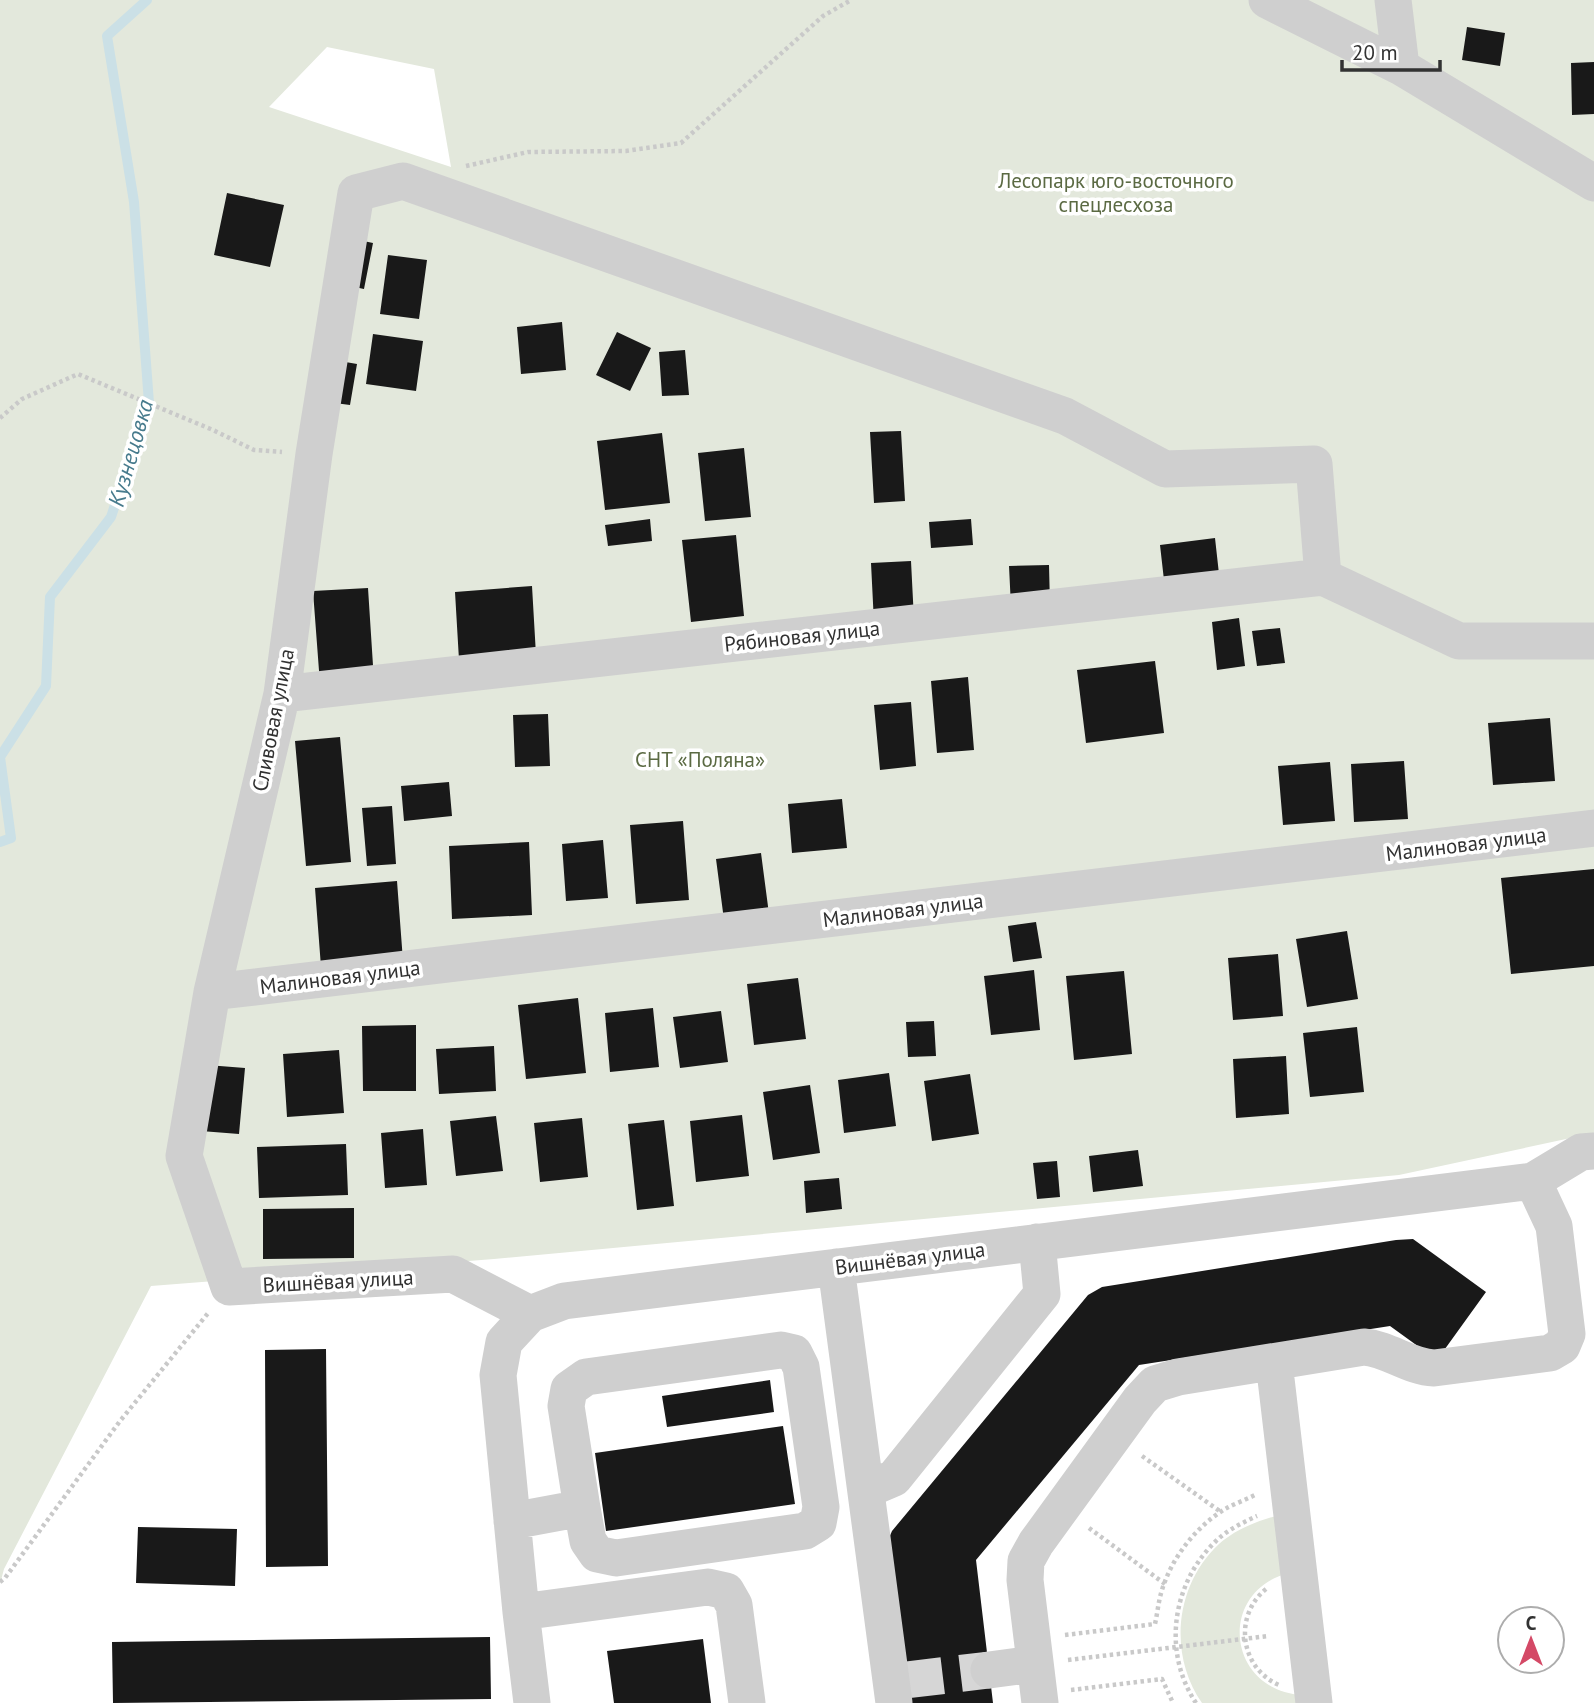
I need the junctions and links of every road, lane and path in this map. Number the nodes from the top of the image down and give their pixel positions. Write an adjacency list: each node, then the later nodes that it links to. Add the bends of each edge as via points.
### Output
1 (851, 0): 5 (path, via 823,16 681,144 626,151 528,152)
2 (1267, 0): 4 (lane)
3 (1393, 0): 4 (lane)
4 (1401, 67): 6 (lane)
5 (466, 166)
6 (1594, 183)
7 (0, 418): 8 (path, via 22,399 78,374 254,450)
8 (314, 454): 9 (lane, Сливовая улица, via 356,193 403,181 1065,416 1165,469 1314,464); 11 (lane, Сливовая улица)
9 (1323, 577): 10 (lane, via 1459,641); 11 (lane, Рябиновая улица)
10 (1594, 641)
11 (282, 694): 13 (lane, Сливовая улица)
12 (1594, 828): 13 (lane, Малиновая улица)
13 (212, 992): 18 (lane, Сливовая улица, via 184,1156)
14 (1594, 1151): 15 (lane, Вишнёвая улица, via 1581,1152)
15 (1533, 1181): 16 (lane, Вишнёвая улица); 20 (lane, via 1554,1226 1567,1334 1562,1346 1550,1353 1434,1368 1364,1348)
16 (1037, 1242): 17 (lane, Вишнёвая улица); 22 (lane, via 1042,1294 894,1478)
17 (836, 1267): 19 (lane, Вишнёвая улица, via 564,1301); 22 (lane)
18 (229, 1287): 19 (lane, Вишнёвая улица, via 453,1274); 30 (path, via 120,1421)
19 (530, 1314): 28 (lane, via 504,1342 498,1375)
20 (1274, 1362): 21 (lane, via 1155,1384); 24 (lane)
21 (1114, 1436): 26 (lane); 27 (path)
22 (866, 1490): 38 (lane)
23 (1257, 1494): 27 (path)
24 (1291, 1507): 29 (lane); 35 (path, via 1236,1526 1200,1558 1179,1602)
25 (582, 1508): 25 (lane, via 588,1541 597,1554 616,1558 805,1531 818,1524 821,1507 801,1367 794,1353 781,1350 586,1377 569,1389 566,1406); 28 (lane)
26 (1062, 1508): 31 (path); 37 (lane, via 1026,1561)
27 (1221, 1512): 31 (path, via 1184,1546)
28 (512, 1521): 32 (lane)
29 (1299, 1576): 34 (path, via 1263,1591 1246,1619); 39 (lane)
30 (0, 1582)
31 (1165, 1584): 37 (path, via 1155,1624)
32 (521, 1612): 40 (lane); 41 (lane, via 708,1587 726,1591 734,1605)
33 (1268, 1636): 34 (path)
34 (1245, 1639): 35 (path); 39 (path, via 1251,1661 1265,1678)
35 (1176, 1647): 37 (path); 43 (path, via 1181,1673)
36 (989, 1670): 37 (lane)
37 (1037, 1675): 42 (path, via 1162,1679)
38 (897, 1688)
39 (1314, 1697)
40 (532, 1703)
41 (747, 1703)
42 (1173, 1703)
43 (1196, 1703)

